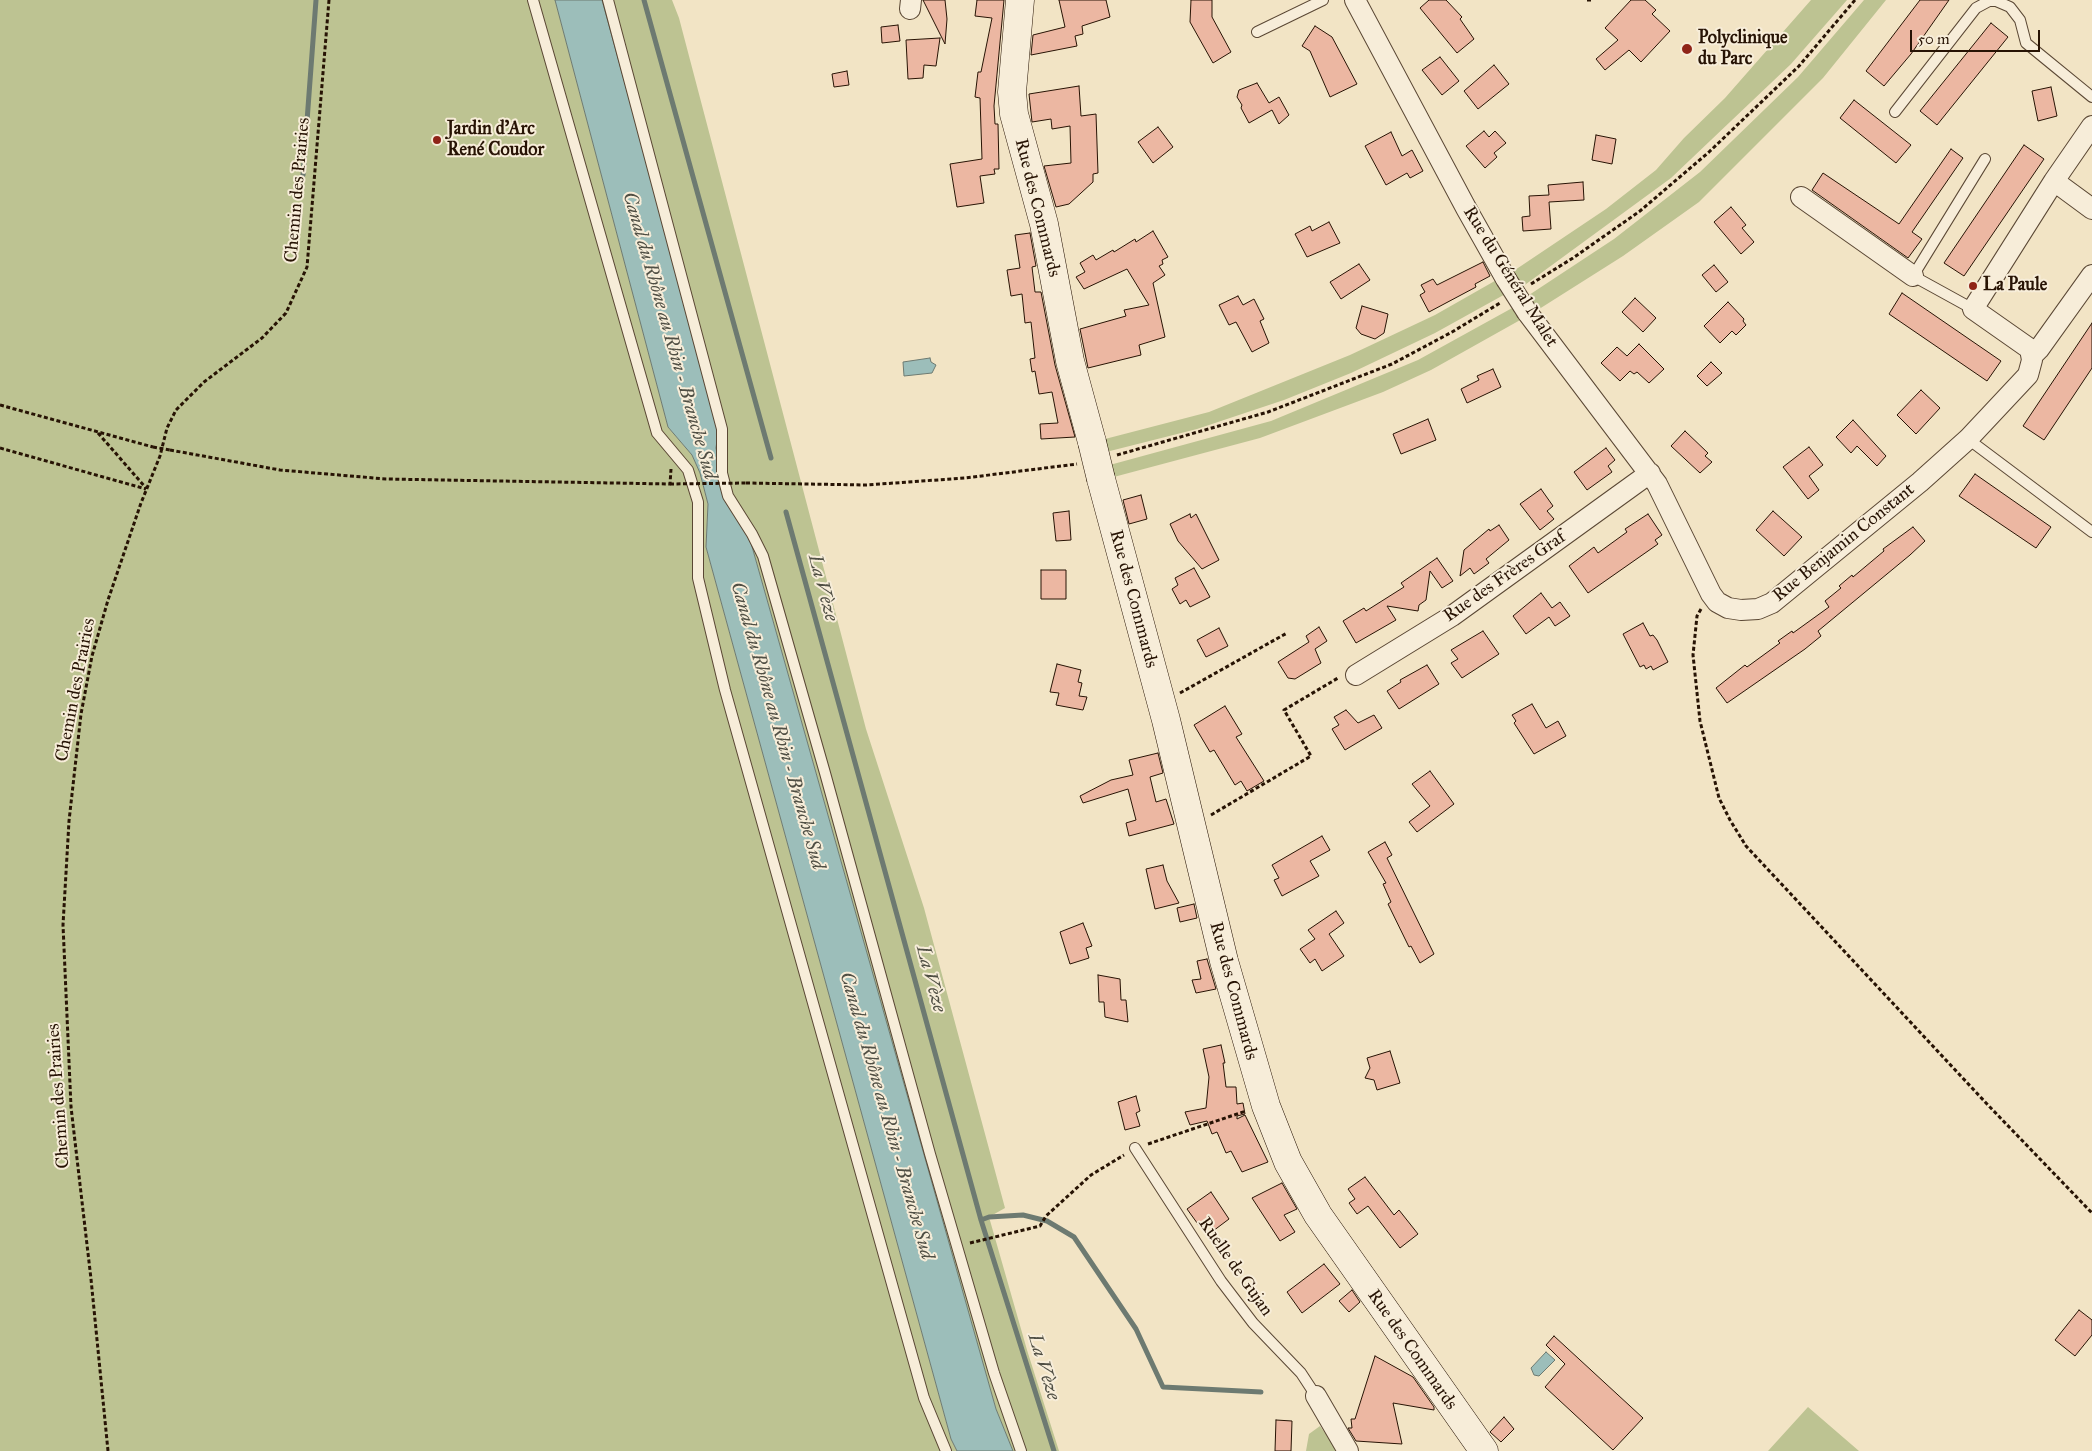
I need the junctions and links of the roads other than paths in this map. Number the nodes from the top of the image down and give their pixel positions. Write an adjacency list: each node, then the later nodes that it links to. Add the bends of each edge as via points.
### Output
1 (534, 0): 25 (lane, via 657,433 688,470 698,502 698,578 725,690 924,1398)
2 (608, 0): 26 (lane, via 722,429 722,473 728,496 762,556 834,802 930,1154 994,1373)
3 (1020, 0): 28 (street, Rue des Commards, via 1012,92 1014,114 1044,224 1070,361 1095,460 1162,703 1224,961 1265,1103 1288,1162 1318,1215)
4 (1322, 0): 6 (lane)
5 (1355, 0): 19 (street, Rue du Général Malet, bridge, via 1508,288)
6 (1257, 32)
7 (2092, 96): 8 (lane, via 2026,43 2020,20 2010,7 1989,1 1976,8)
8 (1894, 112)
9 (2092, 126): 11 (street)
10 (1986, 159): 15 (lane)
11 (2054, 181): 13 (street); 16 (street)
12 (1801, 197): 15 (street)
13 (2092, 209)
14 (2092, 275): 17 (street, Rue Benjamin Constant)
15 (1913, 276): 16 (lane)
16 (1973, 309): 17 (street, via 2026,344)
17 (2032, 356): 18 (street, Rue Benjamin Constant, via 2028,374)
18 (1968, 439): 20 (lane); 21 (street, Rue Benjamin Constant, via 1772,603 1758,609 1741,610 1728,608)
19 (1650, 473): 21 (street, Rue du Général Malet); 22 (street, Rue des Frères Graf, via 1452,616)
20 (2092, 532)
21 (1711, 594)
22 (1356, 675)
23 (1136, 1148): 24 (lane, Ruelle de Gujan, via 1221,1281 1253,1323 1301,1373)
24 (1316, 1396): 27 (street)
25 (946, 1451)
26 (1021, 1451)
27 (1348, 1451)
28 (1484, 1451)

